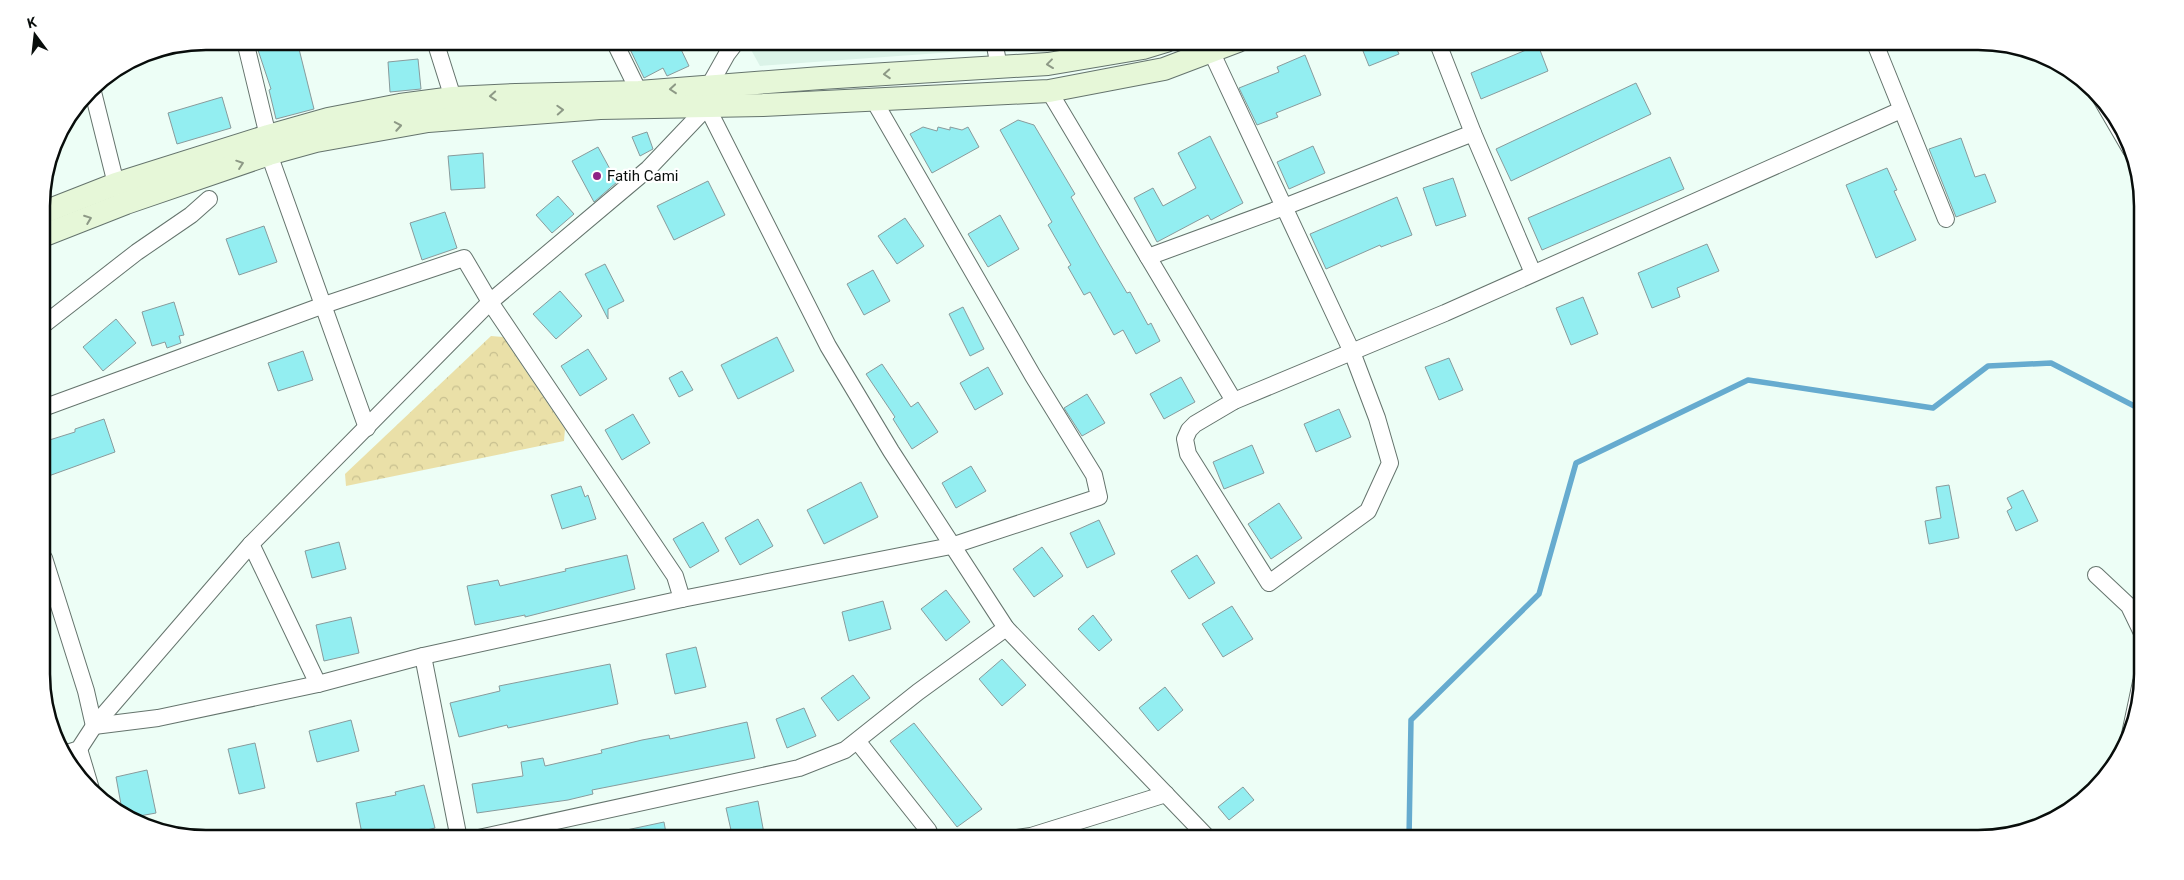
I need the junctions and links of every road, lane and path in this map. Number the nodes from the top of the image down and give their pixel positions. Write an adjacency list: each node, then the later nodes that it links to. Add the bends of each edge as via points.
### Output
1 (246, 50): 19 (street)
2 (438, 50): 15 (street)
3 (618, 50): 12 (street)
4 (730, 50): 14 (street)
5 (996, 50): 10 (street)
6 (1131, 50): 10 (main road, one-way to 10, via 1048,64)
7 (1441, 50): 18 (street)
8 (1878, 50): 17 (street)
9 (1211, 51): 11 (main road, via 1164,69); 22 (street)
10 (999, 67): 14 (main road, one-way to 14)
11 (1048, 91): 16 (main road); 26 (street)
12 (639, 92): 14 (main road, one-way to 12); 15 (main road, one-way to 15)
13 (95, 97): 20 (street)
14 (708, 97): 16 (main road); 19 (main road, one-way to 14, via 428,121); 28 (street, via 648,169); 36 (street, via 828,346)
15 (453, 98): 19 (main road, via 328,119)
16 (873, 99): 36 (street, via 1094,475 1099,497)
17 (1901, 110): 24 (street); 27 (street)
18 (1473, 133): 22 (street); 27 (street)
19 (269, 145): 20 (main road); 29 (street)
20 (121, 194): 23 (main road); 25 (main road, one-way to 20)
21 (209, 199): 30 (street)
22 (1284, 207): 26 (street); 31 (street)
23 (50, 211)
24 (1946, 219)
25 (50, 232)
26 (1148, 256): 32 (street)
27 (1532, 273): 31 (street)
28 (490, 302): 29 (street, via 464,258); 34 (street); 39 (street, via 675,576)
29 (324, 305): 33 (street); 34 (street)
30 (50, 320)
31 (1352, 352): 32 (street); 32 (street, via 1390,463 1368,511 1268,583 1188,454 1185,439 1195,424)
32 (1234, 401)
33 (50, 405)
34 (366, 428): 35 (street)
35 (251, 544): 43 (street); 44 (street)
36 (951, 546): 39 (street); 41 (street)
37 (2096, 575): 40 (street, via 2129,606)
38 (50, 587): 44 (street, via 86,691)
39 (682, 598): 42 (street)
40 (2134, 616)
41 (1006, 628): 45 (street, via 918,692); 48 (street)
42 (423, 656): 43 (street); 49 (street)
43 (318, 684): 44 (street, via 158,718)
44 (94, 726): 46 (street)
45 (858, 742): 50 (street, via 799,768); 51 (street)
46 (73, 751): 47 (street)
47 (80, 766)
48 (1166, 794): 52 (street); 53 (street)
49 (457, 830)
50 (515, 830)
51 (928, 830)
52 (1054, 830)
53 (1201, 830)

